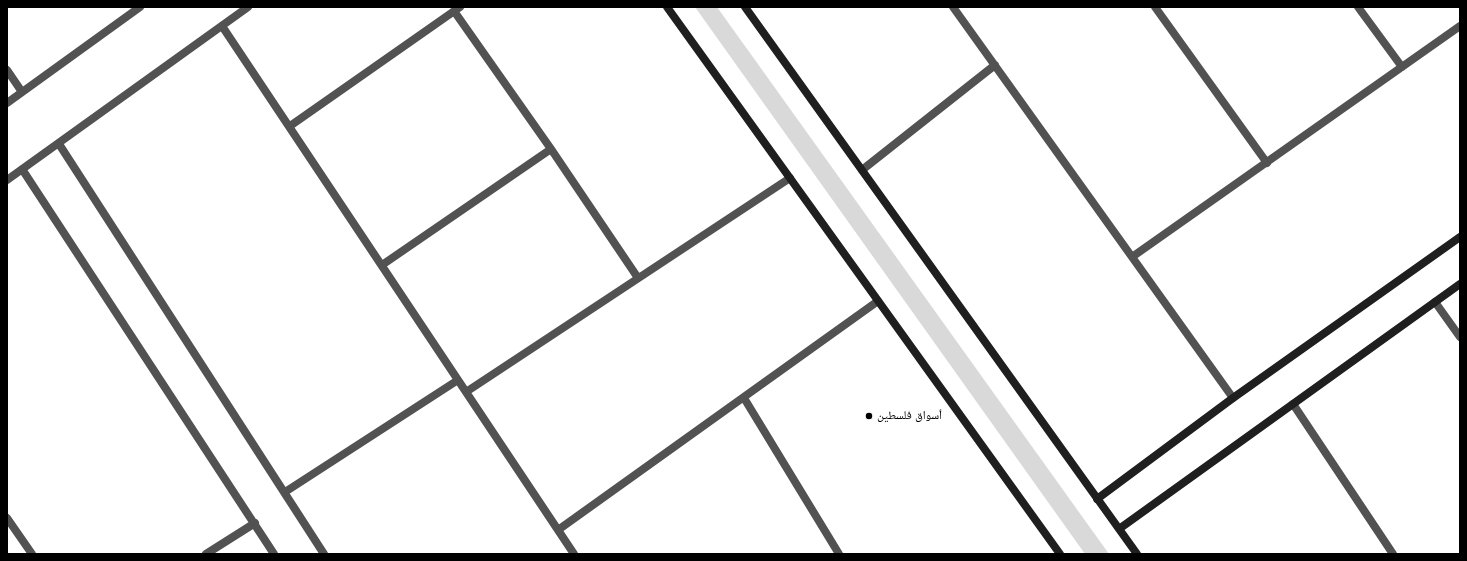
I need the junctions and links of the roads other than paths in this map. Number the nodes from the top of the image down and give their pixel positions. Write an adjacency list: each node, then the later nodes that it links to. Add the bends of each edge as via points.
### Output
1 (140, 7): 14 (street)
2 (248, 7): 9 (street)
3 (667, 7): 22 (main road)
4 (745, 7): 21 (main road)
5 (954, 7): 11 (street)
6 (1155, 7): 19 (street)
7 (1358, 7): 12 (street)
8 (457, 9): 16 (street); 18 (street)
9 (222, 26): 16 (street); 17 (street)
10 (1460, 26): 12 (street)
11 (995, 65): 21 (street); 25 (street)
12 (1402, 67): 19 (street)
13 (7, 70): 14 (street)
14 (22, 92): 15 (street)
15 (7, 103)
16 (290, 126): 26 (street)
17 (59, 144): 20 (street); 37 (street)
18 (551, 149): 26 (street); 27 (street)
19 (1267, 163): 25 (street)
20 (22, 169): 23 (street); 40 (street)
21 (862, 170): 38 (main road)
22 (790, 178): 27 (street); 29 (main road)
23 (7, 180)
24 (1460, 237): 35 (main road)
25 (1132, 257): 35 (street)
26 (382, 265): 32 (street)
27 (638, 278): 33 (street)
28 (1460, 284): 30 (main road)
29 (878, 301): 34 (street); 49 (main road)
30 (1435, 302): 31 (street); 36 (main road)
31 (1460, 337)
32 (458, 380): 33 (street); 37 (street)
33 (466, 392): 42 (street)
34 (744, 398): 42 (street); 48 (street)
35 (1233, 398): 38 (main road)
36 (1293, 404): 41 (main road); 51 (street)
37 (285, 492): 46 (street)
38 (1098, 499): 41 (main road)
39 (7, 518): 43 (street)
40 (255, 523): 44 (street); 45 (street)
41 (1119, 529): 50 (main road)
42 (558, 530): 47 (street)
43 (32, 554)
44 (206, 554)
45 (274, 554)
46 (324, 554)
47 (574, 554)
48 (838, 554)
49 (1060, 554)
50 (1137, 554)
51 (1393, 554)

